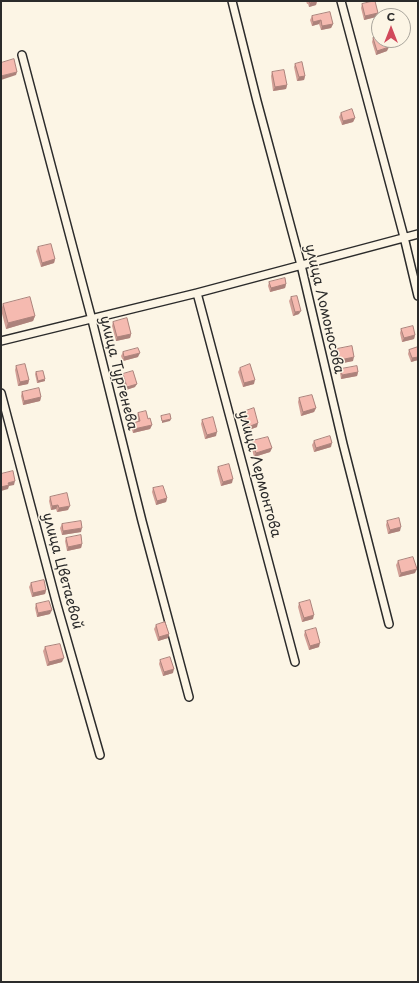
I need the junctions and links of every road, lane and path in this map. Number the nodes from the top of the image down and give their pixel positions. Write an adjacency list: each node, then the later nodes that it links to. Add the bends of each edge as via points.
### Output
1 (232, 1): 6 (street, улица Ломоносова, via 256,101)
2 (341, 1): 5 (street)
3 (22, 55): 9 (street, улица Тургенева)
4 (418, 234): 5 (street)
5 (404, 237): 6 (street); 8 (street)
6 (301, 265): 7 (street); 12 (street, улица Ломоносова)
7 (197, 293): 9 (street); 13 (street, улица Лермонтова)
8 (418, 296)
9 (92, 320): 10 (street); 14 (street, улица Тургенева)
10 (1, 342)
11 (1, 393): 15 (street, улица Цветаевой)
12 (389, 624)
13 (295, 662)
14 (189, 697)
15 (100, 755)

